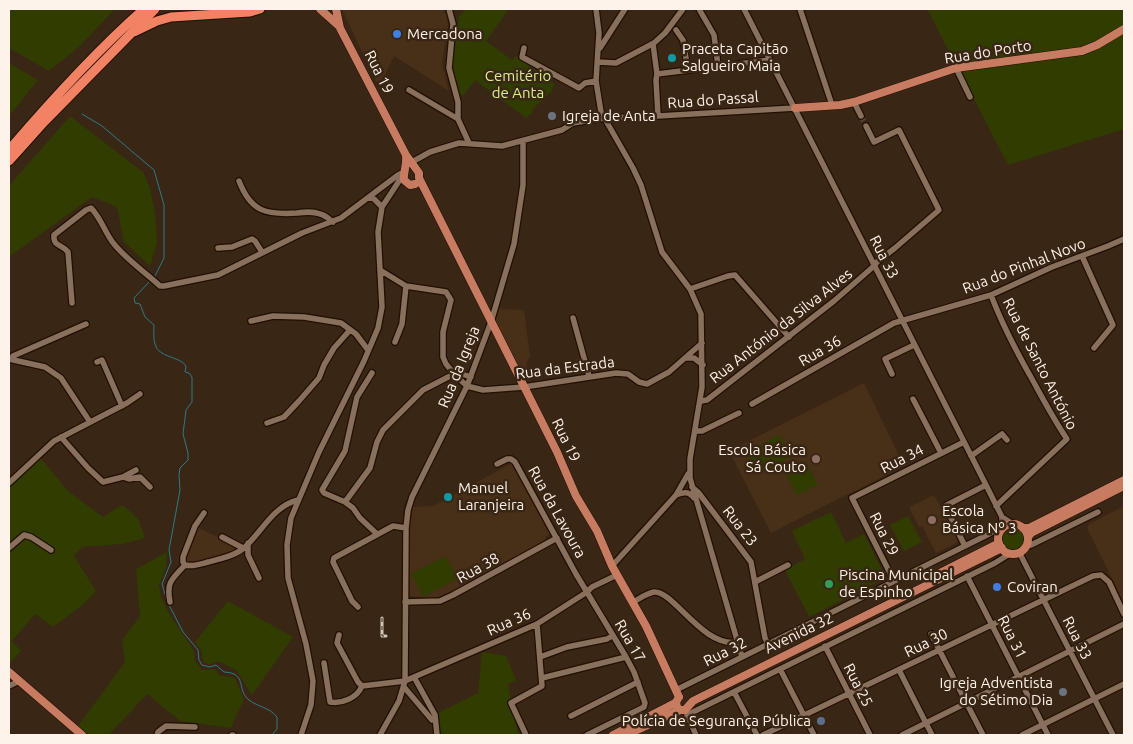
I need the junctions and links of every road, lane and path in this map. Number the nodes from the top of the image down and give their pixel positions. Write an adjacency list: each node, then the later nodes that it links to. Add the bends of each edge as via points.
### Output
1 (155, 9): 19 (highway)
2 (260, 9): 19 (highway, via 171,17)
3 (320, 9): 14 (main road, Rua 19)
4 (336, 9): 14 (main road, Rua 19)
5 (449, 9): 39 (street, via 453,24 448,68 458,102)
6 (596, 9): 13 (street)
7 (625, 9): 15 (street)
8 (684, 9): 21 (street)
9 (699, 9): 26 (street, via 714,35)
10 (744, 9): 24 (street, Rua 33)
11 (800, 9): 34 (street)
12 (141, 11): 43 (highway, via 54,98)
13 (598, 24): 15 (street); 18 (street)
14 (340, 28): 44 (main road, Rua 19)
15 (610, 29): 20 (street)
16 (1124, 29): 27 (main road, Rua do Porto, via 1082,51)
17 (676, 30): 28 (street, via 683,40)
18 (599, 33): 20 (street); 23 (street)
19 (130, 35): 45 (highway)
20 (607, 35): 23 (street)
21 (653, 44): 25 (street, via 616,63); 29 (street)
22 (524, 48): 30 (street, via 522,56 579,88)
23 (598, 49): 25 (street)
24 (770, 60): 26 (street); 35 (street, Rua 33)
25 (598, 62): 30 (street)
26 (718, 66): 28 (street)
27 (956, 68): 32 (street); 33 (main road, Rua do Porto)
28 (688, 70): 29 (street)
29 (657, 74): 36 (street)
30 (596, 81): 38 (street)
31 (410, 90): 39 (street)
32 (970, 97)
33 (854, 102): 34 (main road, Rua do Porto); 37 (street)
34 (832, 105): 35 (main road, Rua do Porto)
35 (795, 108): 36 (street, Rua do Passal); 58 (street, Rua 33)
36 (658, 116): 38 (street, Rua do Passal)
37 (861, 116)
38 (604, 118): 41 (street, via 573,122 562,130); 61 (street, via 633,168 662,252)
39 (458, 119): 42 (street)
40 (866, 126): 58 (street, Rua António da Silva Alves, via 874,142 899,130 939,210)
41 (523, 141): 42 (street, via 502,146); 67 (street, Rua da Igreja, via 523,185 514,244)
42 (469, 143): 46 (street, via 440,149)
43 (9, 150)
44 (406, 155): 46 (main road, Rua 19); 47 (main road, Rua 19)
45 (9, 161)
46 (414, 166): 47 (main road); 49 (main road, Rua 19, via 419,173)
47 (404, 173): 49 (main road, via 404,180); 50 (street); 51 (street)
48 (240, 181): 53 (street, via 244,192 261,211 320,213)
49 (414, 182): 50 (street); 67 (main road, Rua 19, via 427,194)
50 (396, 186): 52 (street)
51 (369, 197): 52 (street); 53 (street)
52 (382, 207): 59 (street, via 378,232)
53 (334, 222): 56 (street, via 302,232)
54 (1124, 238): 57 (street, Rua do Pinhal Novo)
55 (218, 248): 56 (street, via 232,247 252,239)
56 (262, 252): 63 (street, via 218,275 160,286 115,245 91,208 54,235 56,244 68,252)
57 (1082, 256): 62 (street, Rua do Pinhal Novo); 74 (street, via 1113,325)
58 (874, 266): 65 (street, Rua 33); 70 (street, Rua António da Silva Alves)
59 (380, 270): 60 (street); 75 (street, via 382,307 378,328)
60 (406, 286): 71 (street, via 402,324); 83 (street, via 448,295 450,305 442,352)
61 (690, 288): 70 (street, via 736,275); 72 (street, via 700,314)
62 (991, 295): 65 (street, Rua do Pinhal Novo); 118 (street, Rua de Santo António, via 1019,357 1067,439)
63 (72, 302)
64 (573, 318): 85 (street)
65 (902, 320): 73 (street, Rua 33); 92 (street, Rua 36)
66 (251, 321): 69 (street, via 273,316 304,317 341,323)
67 (491, 322): 86 (street, Rua da Igreja); 88 (main road, Rua 19)
68 (86, 324): 79 (street)
69 (350, 330): 75 (street); 96 (street, via 334,348 319,378 299,401 284,417)
70 (789, 336): 91 (street, Rua António da Silva Alves, via 707,400)
71 (395, 342)
72 (702, 343): 76 (street); 77 (street, Rua da Estrada)
73 (914, 345): 84 (street, via 885,359); 100 (street, Rua 33)
74 (1094, 348)
75 (368, 350): 115 (street)
76 (702, 355): 78 (street); 81 (street)
77 (685, 358): 78 (street); 85 (street, Rua da Estrada, via 669,372 647,384 622,373)
78 (694, 358): 81 (street)
79 (10, 359): 95 (street, via 45,368 61,378)
80 (96, 362): 93 (street, via 102,360)
81 (703, 365): 91 (street)
82 (372, 373): 116 (street, via 356,397 345,450 322,487 324,493)
83 (454, 374): 86 (street); 87 (street); 116 (street, via 423,390 383,430 370,468)
84 (892, 374)
85 (589, 376): 88 (street, Rua da Estrada)
86 (471, 377): 87 (street, Rua da Igreja)
87 (467, 386): 88 (street, Rua da Estrada, via 482,390); 123 (street, Rua da Igreja, via 417,485 408,510)
88 (524, 387): 140 (main road, Rua 19)
89 (140, 394): 93 (street)
90 (913, 399): 101 (street)
91 (701, 401): 97 (street)
92 (752, 404)
93 (122, 406): 95 (street)
94 (739, 413): 97 (street, via 702,431)
95 (90, 422): 98 (street)
96 (267, 423)
97 (695, 431): 105 (street)
98 (60, 437): 106 (street, via 103,482); 108 (street)
99 (1007, 440): 102 (street, via 1002,434)
100 (964, 442): 101 (street, Rua 34); 102 (street, Rua 33)
101 (941, 453): 114 (street, Rua 34)
102 (971, 456): 109 (street, Rua 33)
103 (497, 464): 128 (street, Rua da Lavoura, via 511,458)
104 (136, 470): 106 (street)
105 (689, 472): 112 (street); 113 (street)
106 (124, 477): 111 (street, via 140,477)
107 (1124, 480): 124 (main road, via 1029,528)
108 (9, 483)
109 (986, 485): 118 (street, Rua 33); 132 (street, via 945,506)
110 (1124, 486): 129 (main road, via 1031,533)
111 (150, 487)
112 (692, 487): 117 (street); 145 (street, Rua 23, via 750,560)
113 (676, 495): 117 (street, via 689,493); 140 (street)
114 (852, 498): 144 (street, Rua 29)
115 (298, 500): 130 (street, via 287,502); 193 (street, via 291,518 287,545 288,578 313,681 311,705)
116 (345, 502): 126 (street)
117 (696, 502): 159 (street)
118 (996, 506): 121 (street, Rua 33)
119 (1098, 512): 129 (street, via 1031,545)
120 (204, 513): 138 (street, via 195,526 184,557)
121 (1002, 517): 122 (street, Rua 33); 125 (street, Rua 33)
122 (1013, 524): 124 (main road); 125 (main road)
123 (406, 528): 126 (street, via 393,526); 149 (street, Rua da Igreja)
124 (1023, 528): 129 (main road)
125 (1001, 530): 131 (main road); 132 (street, Rua 32)
126 (377, 534): 151 (street, via 334,558 352,601)
127 (222, 537): 134 (street)
128 (557, 538): 146 (street, Rua da Lavoura); 149 (street, Rua 38, via 440,601)
129 (1027, 541): 136 (main road)
130 (248, 543): 134 (street); 143 (street, via 248,555)
131 (1001, 545): 137 (main road); 183 (main road, Avenida 32)
132 (965, 546): 144 (street, Rua 32)
133 (9, 548): 135 (street, via 24,535)
134 (243, 548): 138 (street, via 220,559)
135 (51, 550)
136 (1019, 552): 137 (main road); 147 (street, Rua 33)
137 (1011, 553): 142 (street)
138 (185, 565): 148 (street, via 169,581)
139 (788, 565): 145 (street)
140 (612, 566): 141 (main road, Rua 19)
141 (617, 575): 146 (street, Rua 36); 150 (main road, Rua 19)
142 (967, 576): 154 (street, Rua 31); 161 (street)
143 (259, 578)
144 (894, 581): 160 (street, Rua 32)
145 (755, 582): 160 (street, Rua 23, via 764,638)
146 (586, 592): 153 (street, Rua 36); 158 (street, Rua 17)
147 (1044, 600): 152 (street, Rua 30, via 1101,575); 154 (street, Rua 30); 163 (street, Rua 33)
148 (170, 602)
149 (406, 602): 176 (street, Rua da Igreja)
150 (633, 602): 159 (street, via 655,592 719,641); 183 (main road, Rua 19)
151 (358, 607)
152 (1124, 614)
153 (537, 624): 164 (street); 172 (street, Rua 36)
154 (992, 624): 162 (street, Rua 30); 171 (street, Rua 31)
155 (1124, 624): 163 (street)
156 (931, 634): 162 (street)
157 (339, 635): 179 (street, via 337,643)
158 (612, 636): 164 (street); 165 (street, Rua 17)
159 (737, 642): 166 (street)
160 (768, 644): 166 (street, Rua 32)
161 (825, 646): 168 (street); 181 (street, Rua 25)
162 (939, 650): 169 (street, Rua 30); 184 (street)
163 (1070, 651): 171 (street); 182 (street, Rua 33)
164 (540, 656): 173 (street)
165 (626, 656): 173 (street); 175 (street, Rua 17)
166 (742, 657): 183 (street, Rua 32)
167 (324, 662): 179 (street, via 330,702 347,699 359,693)
168 (780, 669): 180 (street); 185 (street)
169 (899, 670): 181 (street, Rua 30); 188 (street)
170 (9, 672): 174 (main road)
171 (1019, 677): 184 (street); 189 (street, Rua 31)
172 (414, 678): 176 (street, Rua 36); 195 (street, via 435,715)
173 (542, 678): 196 (street, via 542,686 510,703)
174 (19, 681): 178 (street); 191 (main road)
175 (638, 682): 186 (street); 197 (street, Rua 17, via 645,705)
176 (404, 684): 179 (street, Rua 36); 187 (street); 194 (street, via 399,701)
177 (1124, 684): 182 (street)
178 (9, 686)
179 (362, 686)
180 (734, 692): 183 (street); 201 (street)
181 (849, 694): 185 (street, Rua 30); 204 (street, Rua 25)
182 (1094, 700): 189 (street); 210 (street, Rua 33)
183 (682, 703): 198 (main road, Avenida 32); 199 (main road, Avenida 32); 200 (street, Rua 19)
184 (966, 703): 188 (street); 207 (street)
185 (803, 715): 202 (street, Rua 30); 203 (street)
186 (571, 716)
187 (432, 720)
188 (926, 723): 205 (street); 206 (street)
189 (1043, 725): 208 (street); 209 (street, Rua 31)
190 (195, 726): 192 (street, via 166,726)
191 (76, 733)
192 (157, 735)
193 (301, 735)
194 (380, 735)
195 (437, 735)
196 (526, 735)
197 (587, 735)
198 (613, 735)
199 (626, 735)
200 (696, 735)
201 (757, 735)
202 (762, 735)
203 (814, 735)
204 (870, 735)
205 (902, 735)
206 (932, 735)
207 (983, 735)
208 (1022, 735)
209 (1048, 735)
210 (1113, 735)

